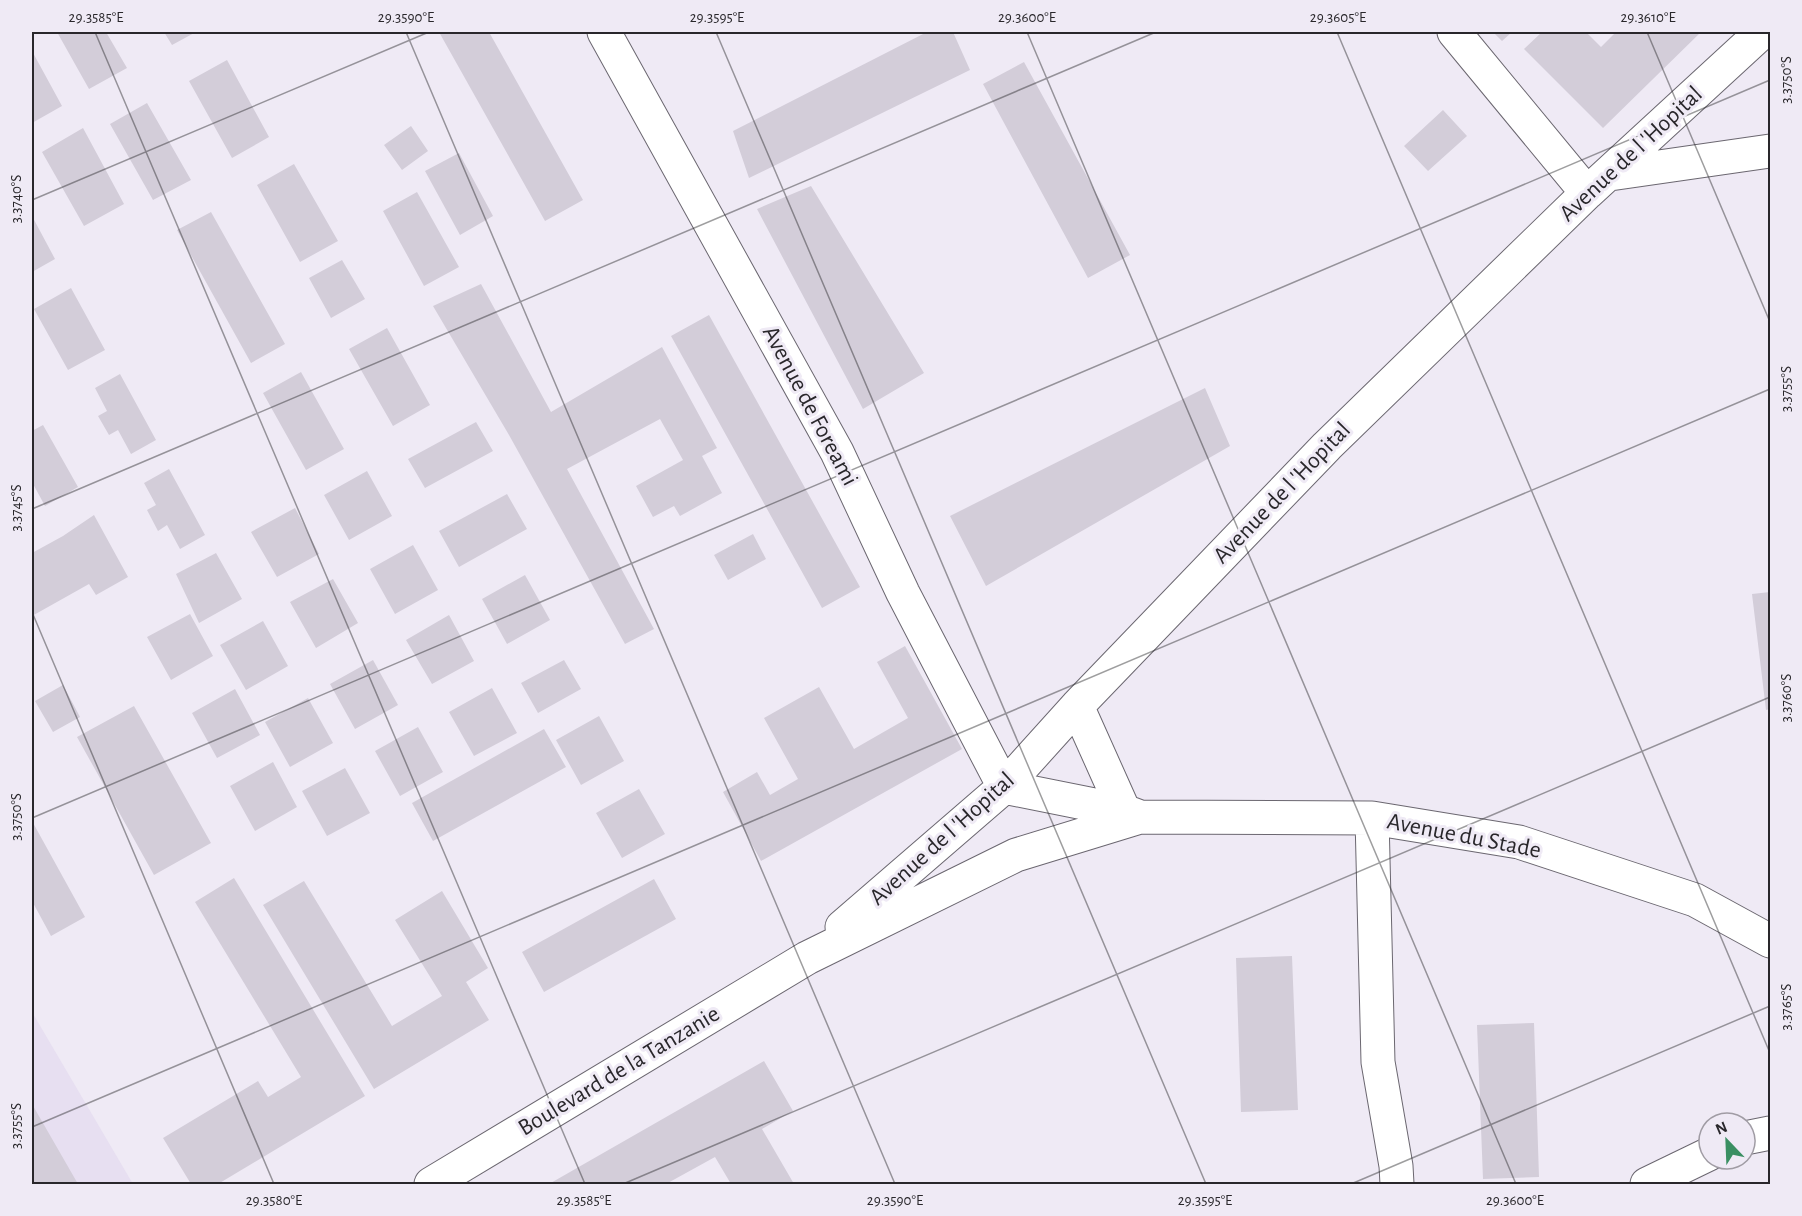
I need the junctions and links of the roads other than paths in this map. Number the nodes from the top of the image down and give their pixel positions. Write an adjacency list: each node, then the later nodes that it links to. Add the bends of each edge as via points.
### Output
1 (604, 32): 7 (street, Avenue de Foreami, via 837,452 903,592)
2 (1454, 32): 5 (street)
3 (1762, 32): 5 (street, Avenue de l 'Hopital)
4 (1770, 151): 5 (street)
5 (1599, 183): 6 (street, Avenue de l 'Hopital, via 1327,446)
6 (1077, 706): 7 (street, Avenue de l 'Hopital); 8 (street)
7 (1004, 787): 8 (street, Avenue du Stade); 11 (street, Avenue de l 'Hopital)
8 (1132, 814): 9 (street, Avenue du Stade); 11 (street, Avenue du Stade, via 1016,855)
9 (1372, 818): 10 (street, Avenue du Stade, via 1519,842 1695,900); 14 (street, via 1378,1062)
10 (1770, 941)
11 (807, 958): 13 (street, Boulevard de la Tanzanie)
12 (1697, 1160): 15 (street)
13 (431, 1185)
14 (1396, 1185)
15 (1647, 1185)

